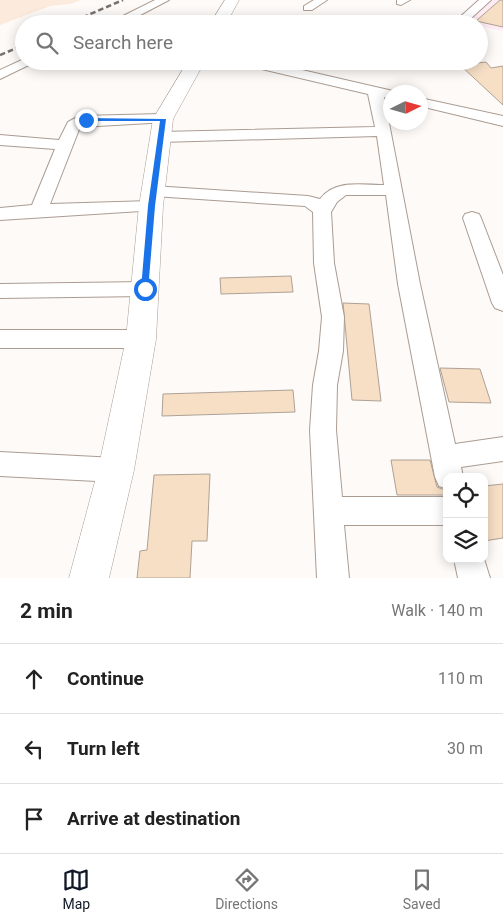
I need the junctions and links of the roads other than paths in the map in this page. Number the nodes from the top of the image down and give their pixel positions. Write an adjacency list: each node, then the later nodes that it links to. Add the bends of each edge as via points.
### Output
1 (164, 0): 6 (street)
2 (232, 0): 7 (street)
3 (322, 0): 5 (street)
4 (486, 0): 8 (street)
5 (308, 8)
6 (132, 15)
7 (223, 15)
8 (469, 15)
9 (15, 68): 12 (street)
10 (192, 70): 16 (street)
11 (283, 70): 13 (street)
12 (0, 75)
13 (383, 93)
14 (428, 104): 15 (street)
15 (500, 120): 18 (street)
16 (162, 128): 17 (street); 20 (street, via 79,121); 22 (street)
17 (384, 131): 21 (street)
18 (503, 135)
19 (0, 140): 20 (street)
20 (65, 145): 23 (street)
21 (394, 190): 24 (street, via 336,192); 34 (street, via 408,284)
22 (152, 199): 23 (street); 24 (street, via 308,201 318,205); 27 (street)
23 (39, 210): 25 (street)
24 (322, 212): 37 (street, via 324,263 333,317 323,430)
25 (0, 214)
26 (472, 218): 29 (street)
27 (145, 289): 28 (street); 31 (street)
28 (0, 291)
29 (503, 303)
30 (0, 339): 31 (street)
31 (141, 339): 35 (street)
32 (503, 449): 34 (street)
33 (0, 464): 35 (street)
34 (448, 467)
35 (116, 470): 39 (street)
36 (443, 511): 37 (street)
37 (328, 512): 40 (street)
38 (470, 563): 41 (street)
39 (89, 578)
40 (333, 578)
41 (474, 578)

